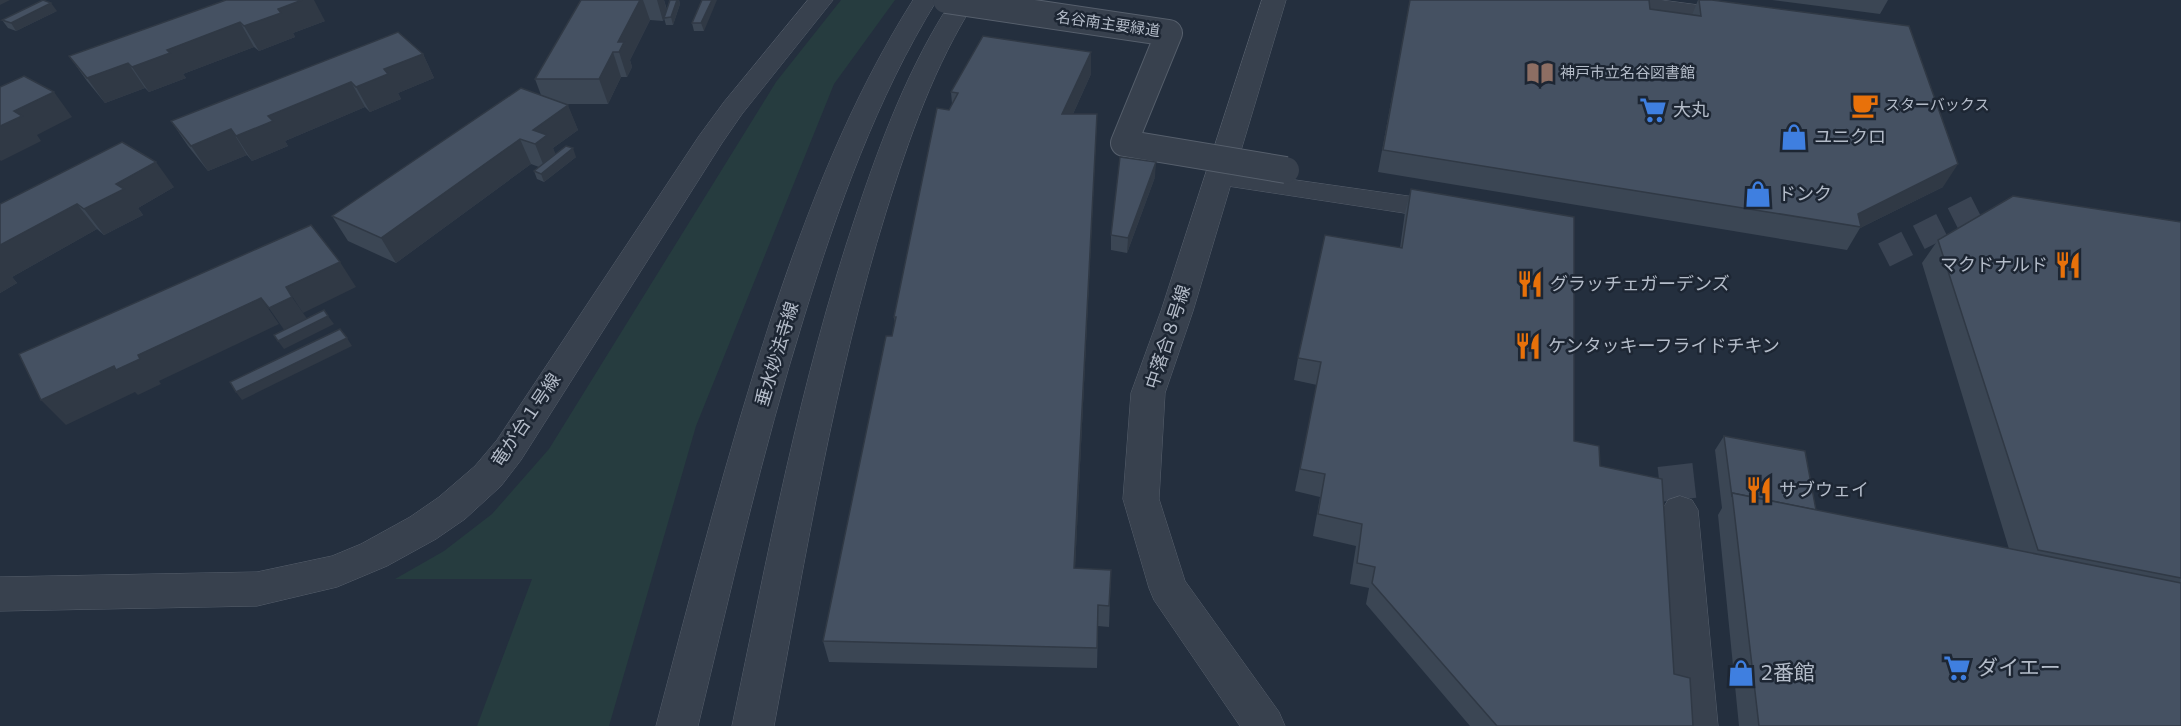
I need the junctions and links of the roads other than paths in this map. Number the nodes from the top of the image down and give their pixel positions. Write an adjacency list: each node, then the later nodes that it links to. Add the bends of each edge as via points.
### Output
1 (821, 0): 12 (street, 竜が台１号線, via 709,142 509,450 488,476 452,508 374,555 337,571 257,589)
2 (925, 0): 13 (street, 垂水妙法寺線, via 892,52 826,201 772,366 725,532)
3 (946, 0): 8 (street, 名谷南主要緑道, bridge, via 1169,33 1124,144)
4 (964, 0): 14 (street, via 914,96 865,230 831,348)
5 (1274, 0): 9 (street, 中落合８号線)
6 (1611, 0): 7 (street)
7 (1752, 19)
8 (1286, 170)
9 (1218, 177): 10 (street, via 1442,211); 15 (street, 中落合８号線, via 1149,393 1141,499 1168,588)
10 (1471, 211)
11 (1680, 510): 16 (street)
12 (0, 594)
13 (677, 726)
14 (753, 726)
15 (1264, 726)
16 (1698, 726)

